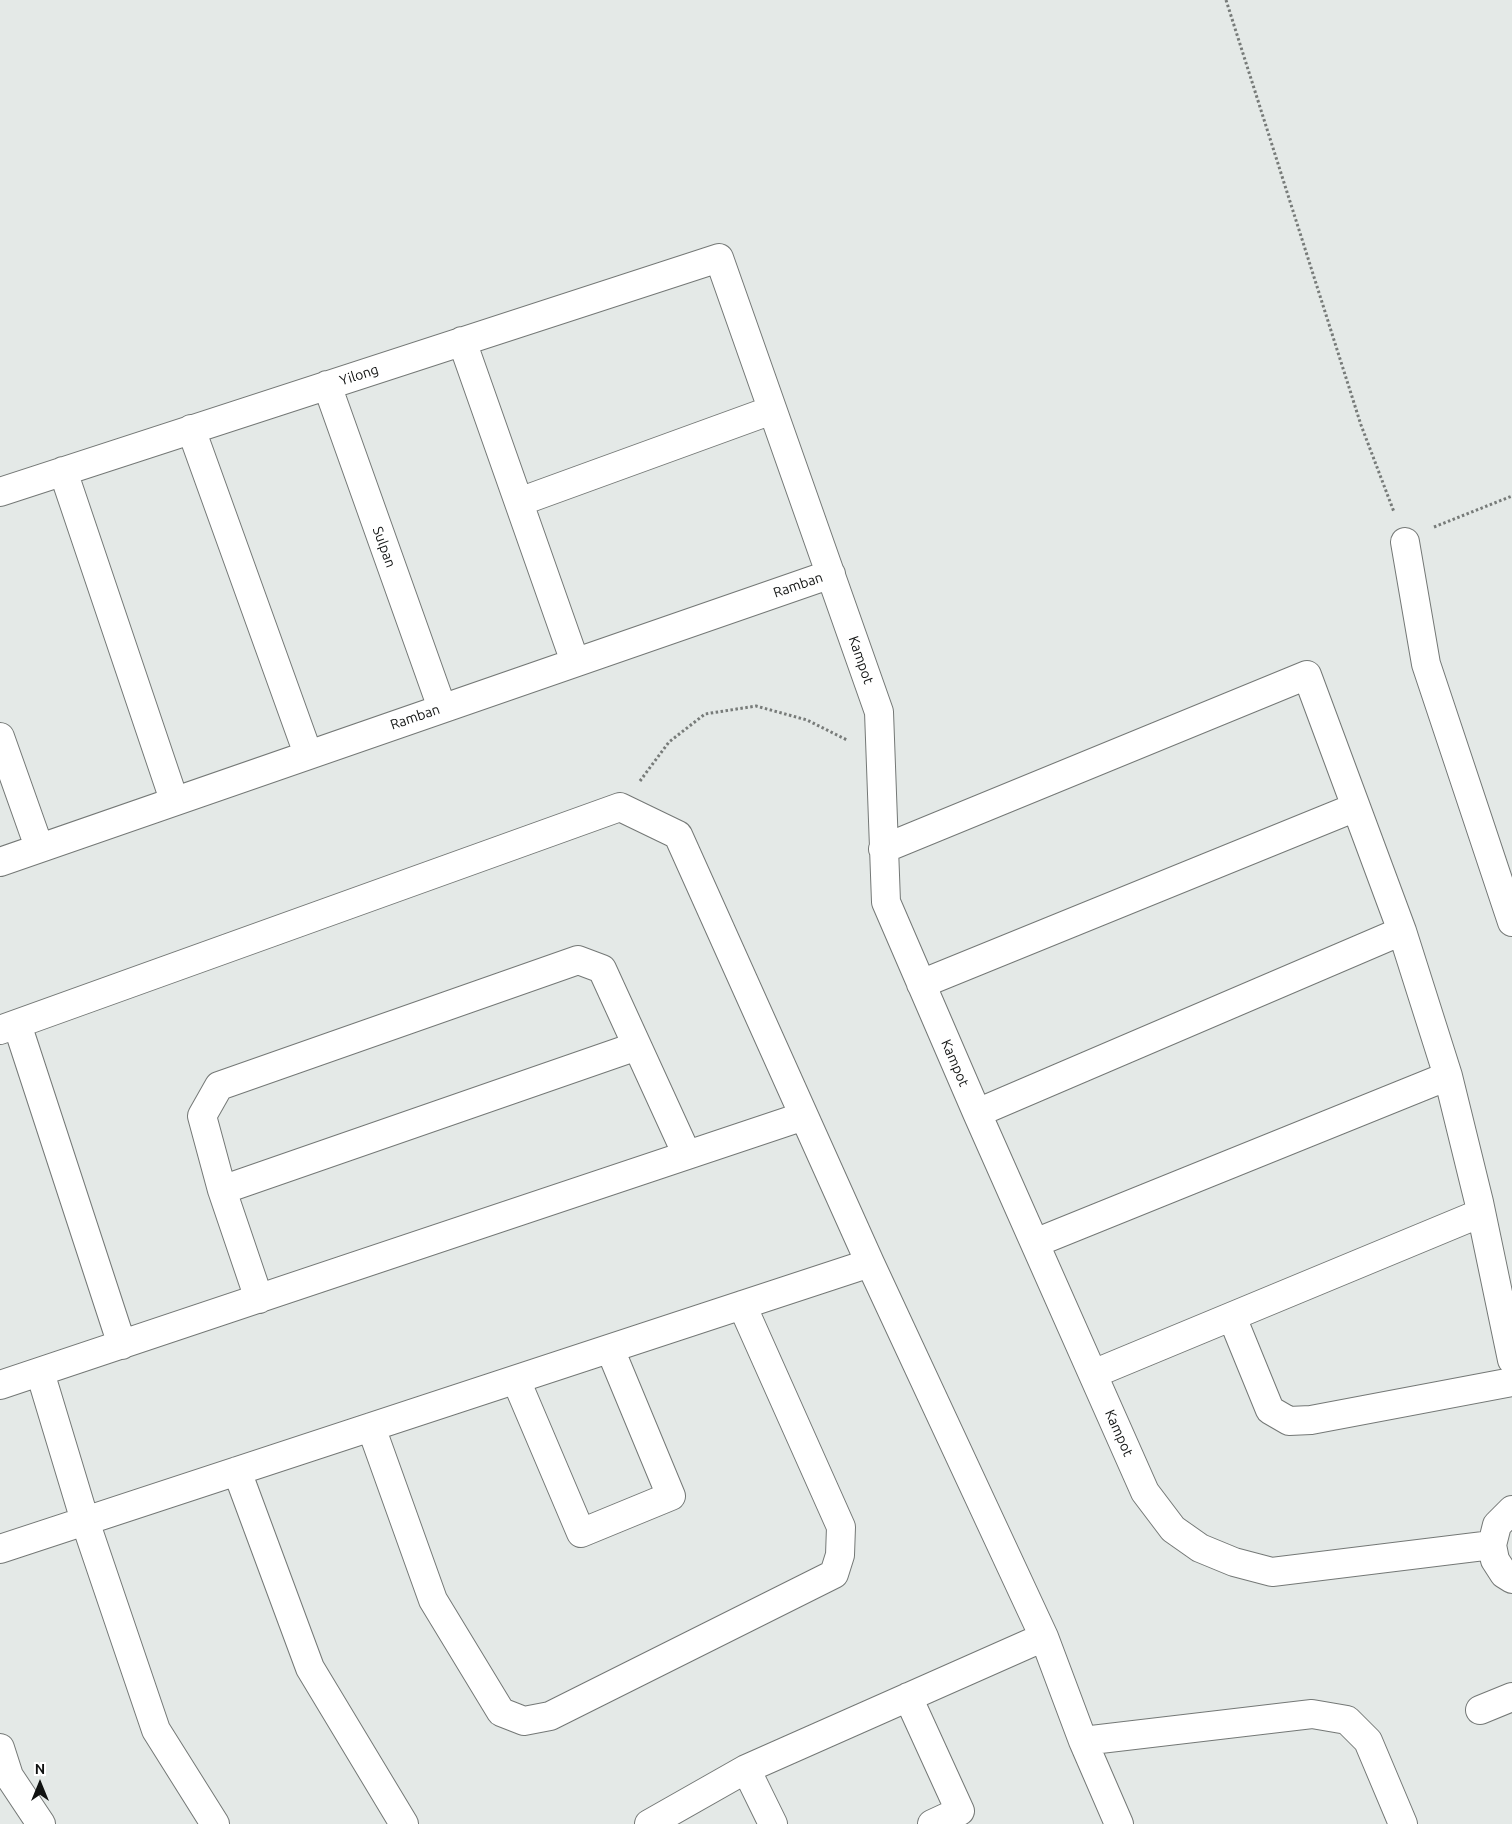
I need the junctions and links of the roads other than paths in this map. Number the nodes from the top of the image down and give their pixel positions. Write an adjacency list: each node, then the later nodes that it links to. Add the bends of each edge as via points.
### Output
1 (719, 258): 2 (street, Yilong); 4 (street, Kampot)
2 (462, 342): 3 (street, Yilong); 8 (street)
3 (327, 386): 5 (street, Yilong); 12 (street, Sulpan)
4 (772, 410): 8 (street); 10 (street, Kampot)
5 (191, 430): 6 (street, Yilong); 14 (street)
6 (63, 471): 7 (street, Yilong); 15 (street)
7 (0, 492)
8 (519, 502): 11 (street)
9 (1405, 542): 20 (street, via 1426,664)
10 (831, 574): 11 (street, Ramban); 18 (street, Kampot, via 879,712)
11 (575, 662): 12 (street, Ramban)
12 (442, 708): 14 (street, Ramban)
13 (0, 738): 17 (street)
14 (308, 754): 15 (street, Ramban)
15 (174, 800): 17 (street, Ramban)
16 (1356, 807): 18 (street, via 1307,675); 21 (street); 22 (street)
17 (39, 847): 19 (street, Ramban)
18 (884, 849): 22 (street, Kampot, via 886,902)
19 (0, 862)
20 (1512, 922)
21 (1402, 931): 25 (street); 26 (street)
22 (921, 984): 26 (street, Kampot)
23 (8, 1027): 27 (street, via 620,808 678,835); 36 (street)
24 (637, 1046): 28 (street); 29 (street); 29 (street, via 602,970 578,960 220,1086 202,1116)
25 (1448, 1076): 30 (street); 31 (street)
26 (977, 1113): 31 (street, Kampot)
27 (804, 1116): 28 (street); 32 (street)
28 (687, 1155): 33 (street)
29 (222, 1190): 33 (street)
30 (1481, 1213): 35 (street); 38 (street)
31 (1035, 1243): 40 (street, Kampot)
32 (870, 1263): 34 (street); 51 (street)
33 (259, 1299): 36 (street)
34 (742, 1305): 37 (street); 44 (street, via 840,1527 840,1555 834,1574 550,1716 524,1721 500,1712 433,1600)
35 (1232, 1317): 40 (street); 42 (street, via 1270,1410 1289,1421 1310,1420)
36 (122, 1345): 39 (street)
37 (610, 1349): 41 (street); 41 (street, via 670,1496 581,1534)
38 (1512, 1360)
39 (40, 1372): 43 (street); 47 (street)
40 (1093, 1374): 48 (street, Kampot, via 1145,1492 1173,1529 1200,1548 1234,1562 1272,1572)
41 (516, 1380): 44 (street)
42 (1512, 1382)
43 (0, 1386)
44 (371, 1427): 45 (street)
45 (237, 1471): 47 (street); 60 (street, via 310,1668)
46 (1512, 1510): 48 (street, via 1497,1525)
47 (85, 1521): 49 (street); 59 (street, via 156,1730)
48 (1492, 1545): 50 (street, via 1495,1560 1504,1574)
49 (0, 1549)
50 (1512, 1579)
51 (1044, 1637): 52 (street); 55 (street)
52 (908, 1697): 57 (street); 63 (street, via 960,1811)
53 (1512, 1697): 54 (street)
54 (1480, 1710)
55 (1083, 1741): 64 (street); 65 (street, via 1312,1714 1347,1720 1368,1741)
56 (0, 1748): 58 (street, via 9,1776)
57 (746, 1769): 61 (street); 62 (street)
58 (40, 1824)
59 (215, 1824)
60 (404, 1824)
61 (649, 1824)
62 (773, 1824)
63 (932, 1824)
64 (1119, 1824)
65 (1403, 1824)

